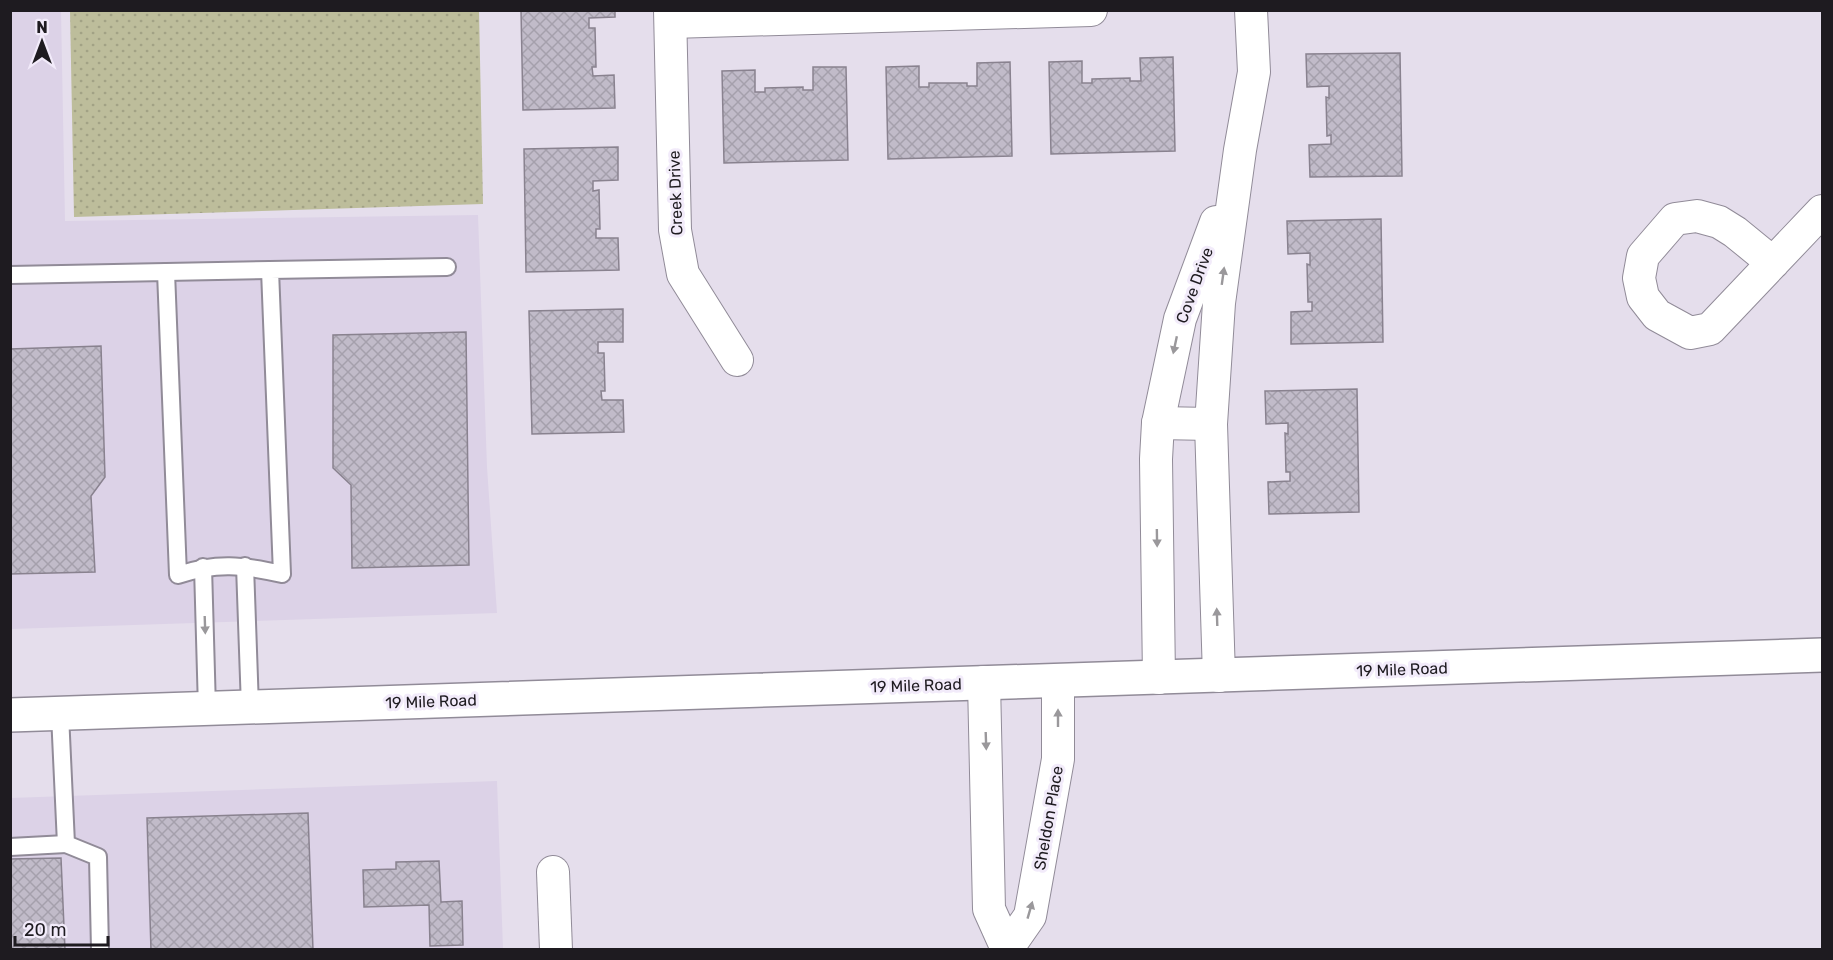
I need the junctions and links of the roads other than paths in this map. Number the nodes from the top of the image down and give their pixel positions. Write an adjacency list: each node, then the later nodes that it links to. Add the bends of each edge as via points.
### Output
1 (1091, 10): 3 (street)
2 (1251, 10): 4 (street, Cove Drive, via 1254,72)
3 (671, 16): 11 (street, Creek Drive, via 675,230 683,274)
4 (1240, 150): 12 (street, Cove Drive, one-way to 12, via 1180,319); 13 (street, Cove Drive, one-way to 4, via 1219,303)
5 (1822, 211): 6 (street)
6 (1779, 256)
7 (447, 267): 8 (lane)
8 (270, 270): 9 (lane); 14 (lane, via 282,574)
9 (166, 272): 10 (lane); 15 (lane, via 178,575)
10 (10, 275)
11 (737, 360)
12 (1158, 423): 13 (street); 18 (street, Cove Drive, one-way to 18)
13 (1210, 424): 17 (street, Cove Drive, one-way to 13)
14 (245, 566): 15 (lane); 21 (lane)
15 (203, 567): 22 (lane, one-way to 22)
16 (1822, 655): 17 (street, 19 Mile Road)
17 (1219, 676): 18 (street, 19 Mile Road)
18 (1159, 678): 19 (street, 19 Mile Road)
19 (1058, 680): 20 (street, 19 Mile Road); 28 (street, Sheldon Place, one-way to 19, via 1030,916 1058,759)
20 (984, 682): 21 (street, 19 Mile Road); 28 (street, Sheldon Place, one-way to 28, via 989,909)
21 (250, 707): 22 (street, 19 Mile Road)
22 (207, 709): 23 (street, 19 Mile Road)
23 (60, 714): 24 (street, 19 Mile Road); 25 (lane)
24 (10, 715)
25 (66, 844): 26 (lane); 29 (lane, via 98,856)
26 (10, 847)
27 (553, 872): 30 (street)
28 (1007, 949)
29 (100, 950)
30 (556, 950)

